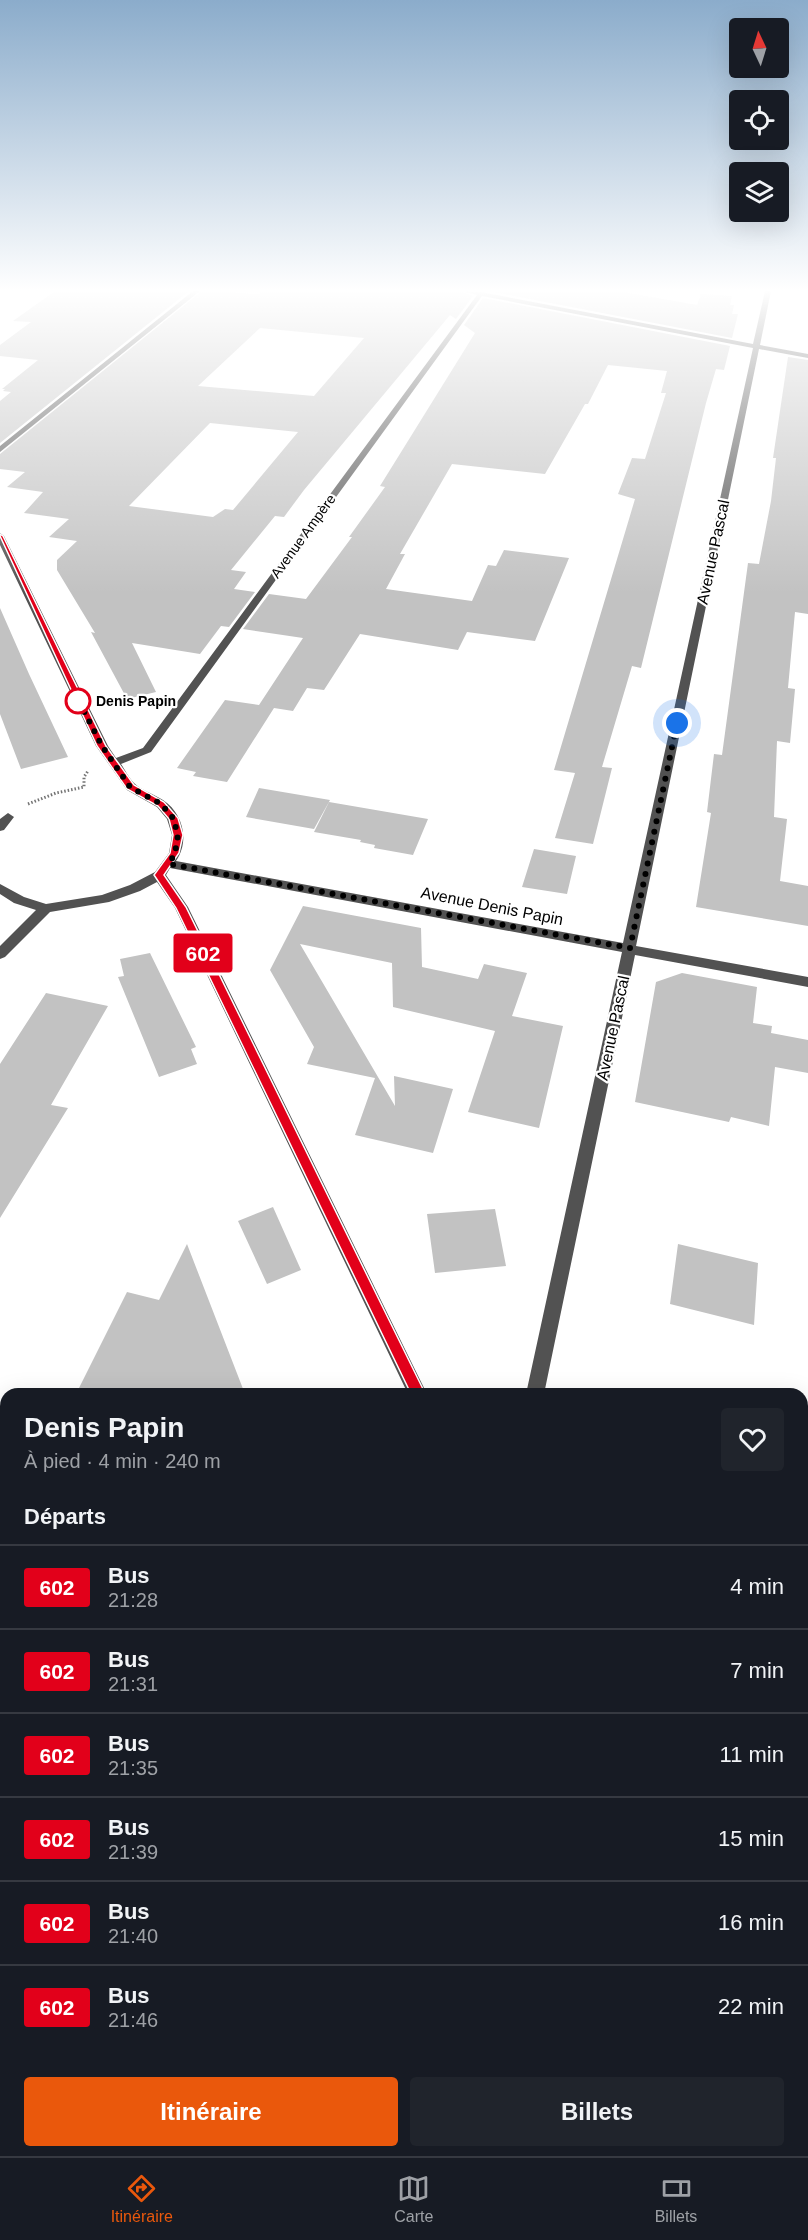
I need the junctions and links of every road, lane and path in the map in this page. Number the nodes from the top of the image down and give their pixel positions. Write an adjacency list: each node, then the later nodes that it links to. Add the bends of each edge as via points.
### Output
1 (72, 392): 4 (street)
2 (410, 392): 6 (street, Avenue Ampère, via 147,750)
3 (746, 392): 12 (street, Avenue Pascal)
4 (0, 450)
5 (0, 536): 6 (street, via 83,711)
6 (114, 763): 9 (street, via 130,787 161,804 173,818 178,835 175,853)
7 (91, 767): 8 (path, via 84,777 84,788 39,800)
8 (4, 822)
9 (164, 869): 11 (street, via 135,888 104,899); 12 (street, Avenue Denis Papin); 15 (street)
10 (0, 888): 11 (street, via 19,900)
11 (46, 908): 13 (street)
12 (630, 948): 14 (street, Avenue Denis Papin); 16 (street, Avenue Pascal)
13 (0, 954)
14 (808, 982)
15 (415, 1388)
16 (536, 1388)

